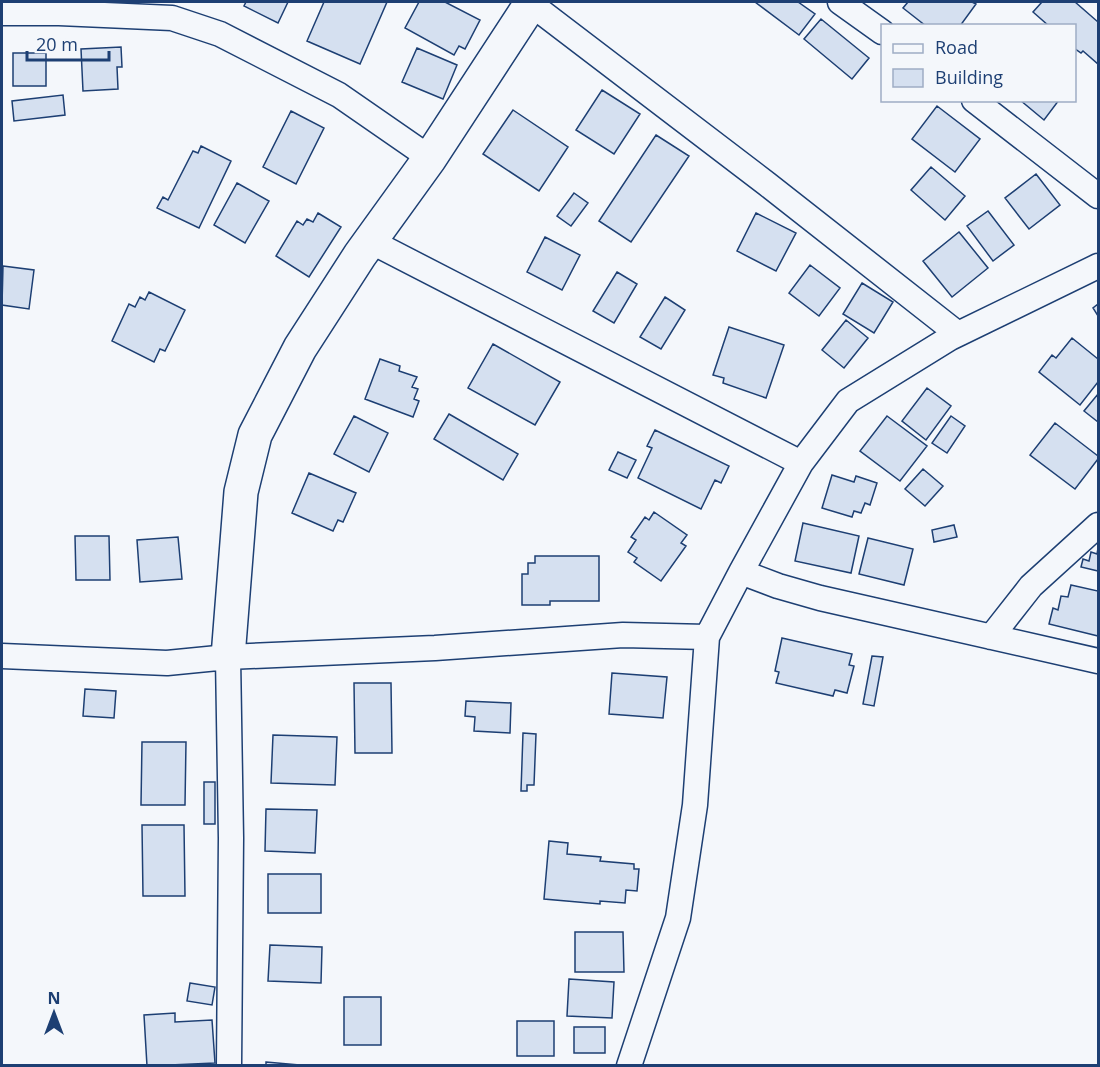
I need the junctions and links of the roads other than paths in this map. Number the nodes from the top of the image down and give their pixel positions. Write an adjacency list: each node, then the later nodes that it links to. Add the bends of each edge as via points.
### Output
1 (840, 2): 4 (street)
2 (531, 3): 6 (street); 10 (street)
3 (2, 13): 6 (street, via 171,18 200,27 339,95)
4 (881, 31)
5 (977, 102): 7 (street)
6 (430, 158): 8 (street)
7 (1098, 196)
8 (370, 241): 11 (street); 17 (street, via 300,348 255,435 241,492)
9 (1098, 266): 10 (street)
10 (958, 334): 11 (street, via 848,401)
11 (801, 463): 13 (street)
12 (1098, 525): 15 (street, via 1031,586)
13 (741, 572): 14 (street); 15 (street, via 820,598)
14 (707, 637): 17 (street, via 623,635); 20 (street, via 695,804 678,918)
15 (991, 637): 18 (street)
16 (2, 656): 17 (street, via 167,663)
17 (228, 657): 19 (street)
18 (1098, 661)
19 (230, 1065)
20 (629, 1065)

